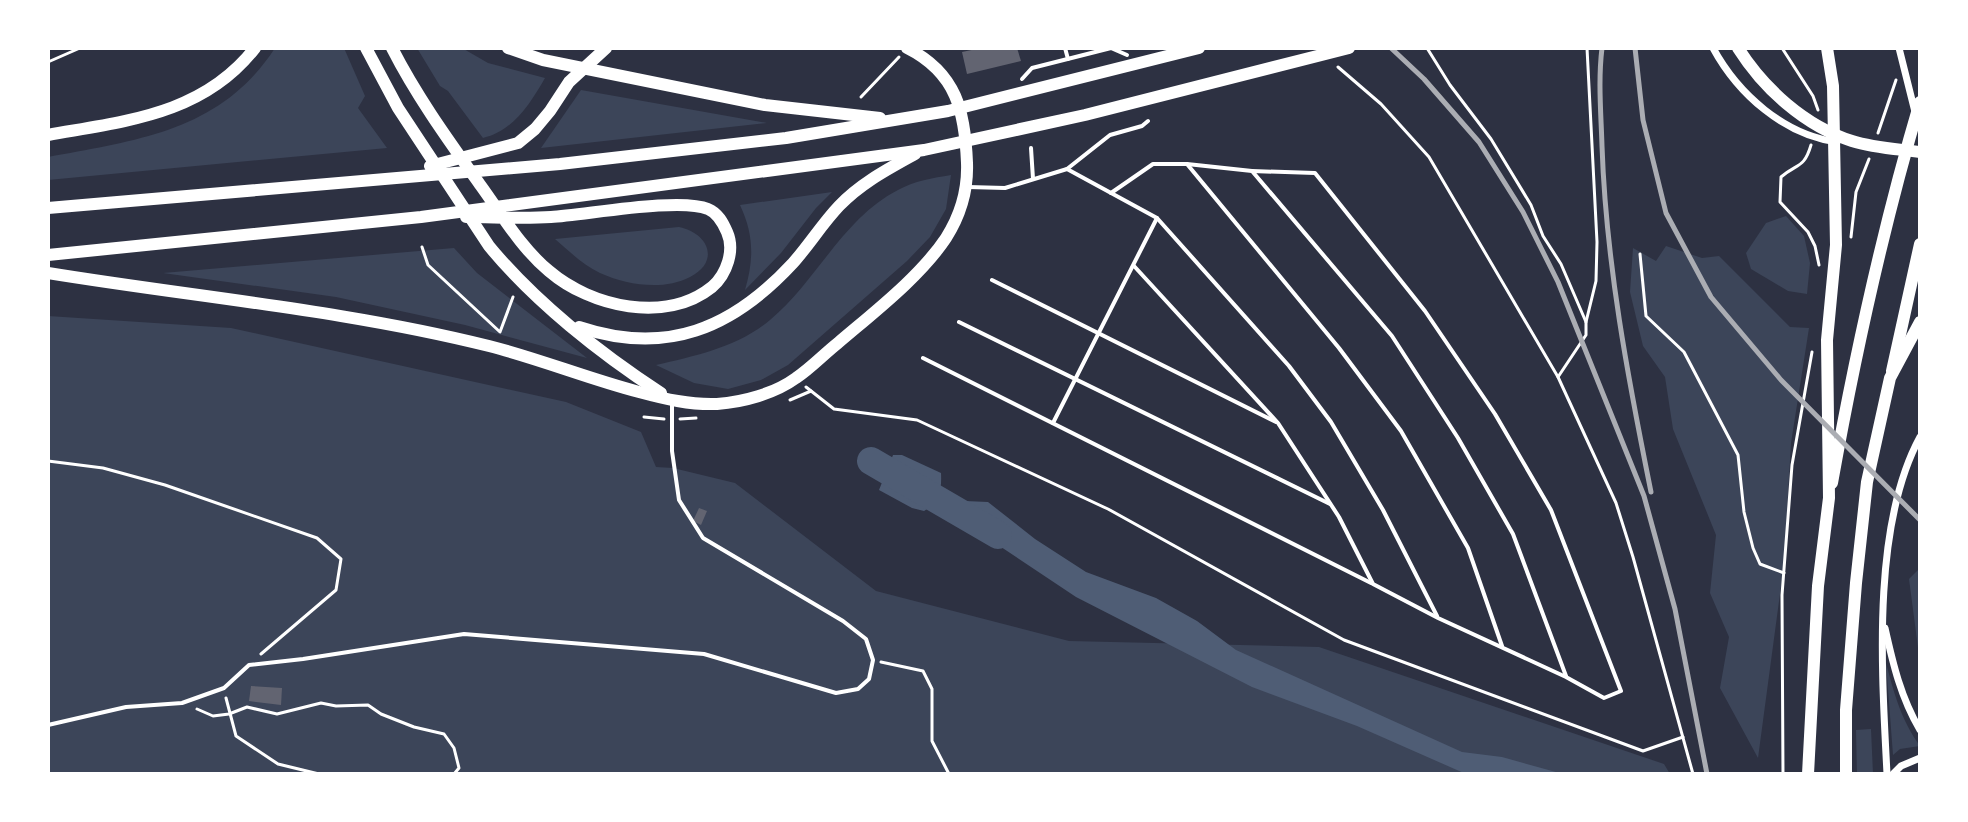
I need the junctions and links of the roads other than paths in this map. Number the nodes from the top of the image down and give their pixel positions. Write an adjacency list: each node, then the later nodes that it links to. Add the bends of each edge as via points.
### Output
1 (255, 48): 21 (main road, via 227,78 174,108)
2 (366, 48): 43 (main road, via 398,108 489,246 536,297)
3 (392, 48): 34 (main road, via 424,106 521,242 548,271 590,297 629,306 683,303 719,281 730,246 719,217 683,204 549,217)
4 (508, 48): 19 (main road, via 543,60 765,105)
5 (606, 48): 30 (main road, via 569,82 518,143)
6 (1065, 48): 15 (lane)
7 (1199, 48): 19 (main road)
8 (1349, 48): 24 (main road)
9 (1713, 48): 22 (street, via 1736,85 1759,106 1805,134)
10 (1738, 48): 22 (main road, via 1798,113)
11 (1827, 48): 54 (main road, via 1833,86 1836,245 1827,340)
12 (1899, 48): 18 (street)
13 (905, 51): 31 (main road, via 925,57 951,83 966,149)
14 (1127, 55): 15 (lane, via 1111,48)
15 (1068, 59): 16 (lane, via 1032,68)
16 (1022, 79)
17 (1920, 102): 18 (main road)
18 (1916, 117): 54 (main road)
19 (899, 120): 30 (main road, via 560,164)
20 (1148, 121): 27 (lane, via 1110,135)
21 (48, 135)
22 (1853, 142): 25 (main road)
23 (1031, 148): 29 (lane)
24 (924, 150): 34 (main road); 45 (main road, via 876,175 840,205 791,264 745,306 715,326)
25 (1920, 152)
26 (1187, 164): 28 (lane); 32 (lane, via 1153,164); 59 (lane, via 1401,431 1468,548)
27 (1067, 169): 29 (lane); 32 (lane)
28 (1252, 171): 60 (lane, via 1392,336 1458,438 1513,534); 60 (lane, via 1315,173 1425,311 1495,414 1551,510 1621,691 1604,698)
29 (1033, 179): 31 (lane, via 1005,188)
30 (360, 180): 33 (main road)
31 (966, 187): 50 (main road, via 956,218 933,253 796,379 740,401)
32 (1111, 193): 35 (lane)
33 (48, 208)
34 (421, 217): 37 (main road)
35 (1157, 218): 38 (lane); 57 (lane, via 1289,366 1331,422)
36 (1920, 244): 48 (main road)
37 (48, 255)
38 (1134, 266): 44 (lane); 52 (lane)
39 (48, 273): 50 (main road, via 346,318 476,344)
40 (992, 280): 44 (lane)
41 (959, 322): 49 (lane)
42 (1919, 324): 48 (main road)
43 (572, 325): 45 (main road); 47 (main road)
44 (1097, 334): 49 (lane); 52 (lane)
45 (641, 341): 47 (main road, via 624,345 619,354)
46 (923, 358): 51 (lane)
47 (624, 369): 50 (main road)
48 (1890, 378): 65 (main road, via 1867,482 1846,710)
49 (1075, 380): 51 (lane); 55 (lane)
50 (672, 401): 61 (lane, via 679,500 703,538 866,639 873,660 869,679 858,689 836,693 704,654 464,634 249,665 224,688 182,703 126,707)
51 (1053, 423): 56 (lane)
52 (1278, 423): 55 (lane)
53 (1920, 437): 58 (street, via 1895,512)
54 (1829, 498): 64 (main road, via 1818,586)
55 (1331, 504): 56 (lane)
56 (1373, 584): 57 (lane)
57 (1438, 618): 59 (lane)
58 (1883, 618): 62 (street, via 1896,675); 66 (street)
59 (1502, 646): 60 (lane)
60 (1566, 677)
61 (48, 725)
62 (1920, 730)
63 (1920, 758): 67 (street)
64 (1808, 774)
65 (1846, 774)
66 (1887, 774)
67 (1893, 774)

